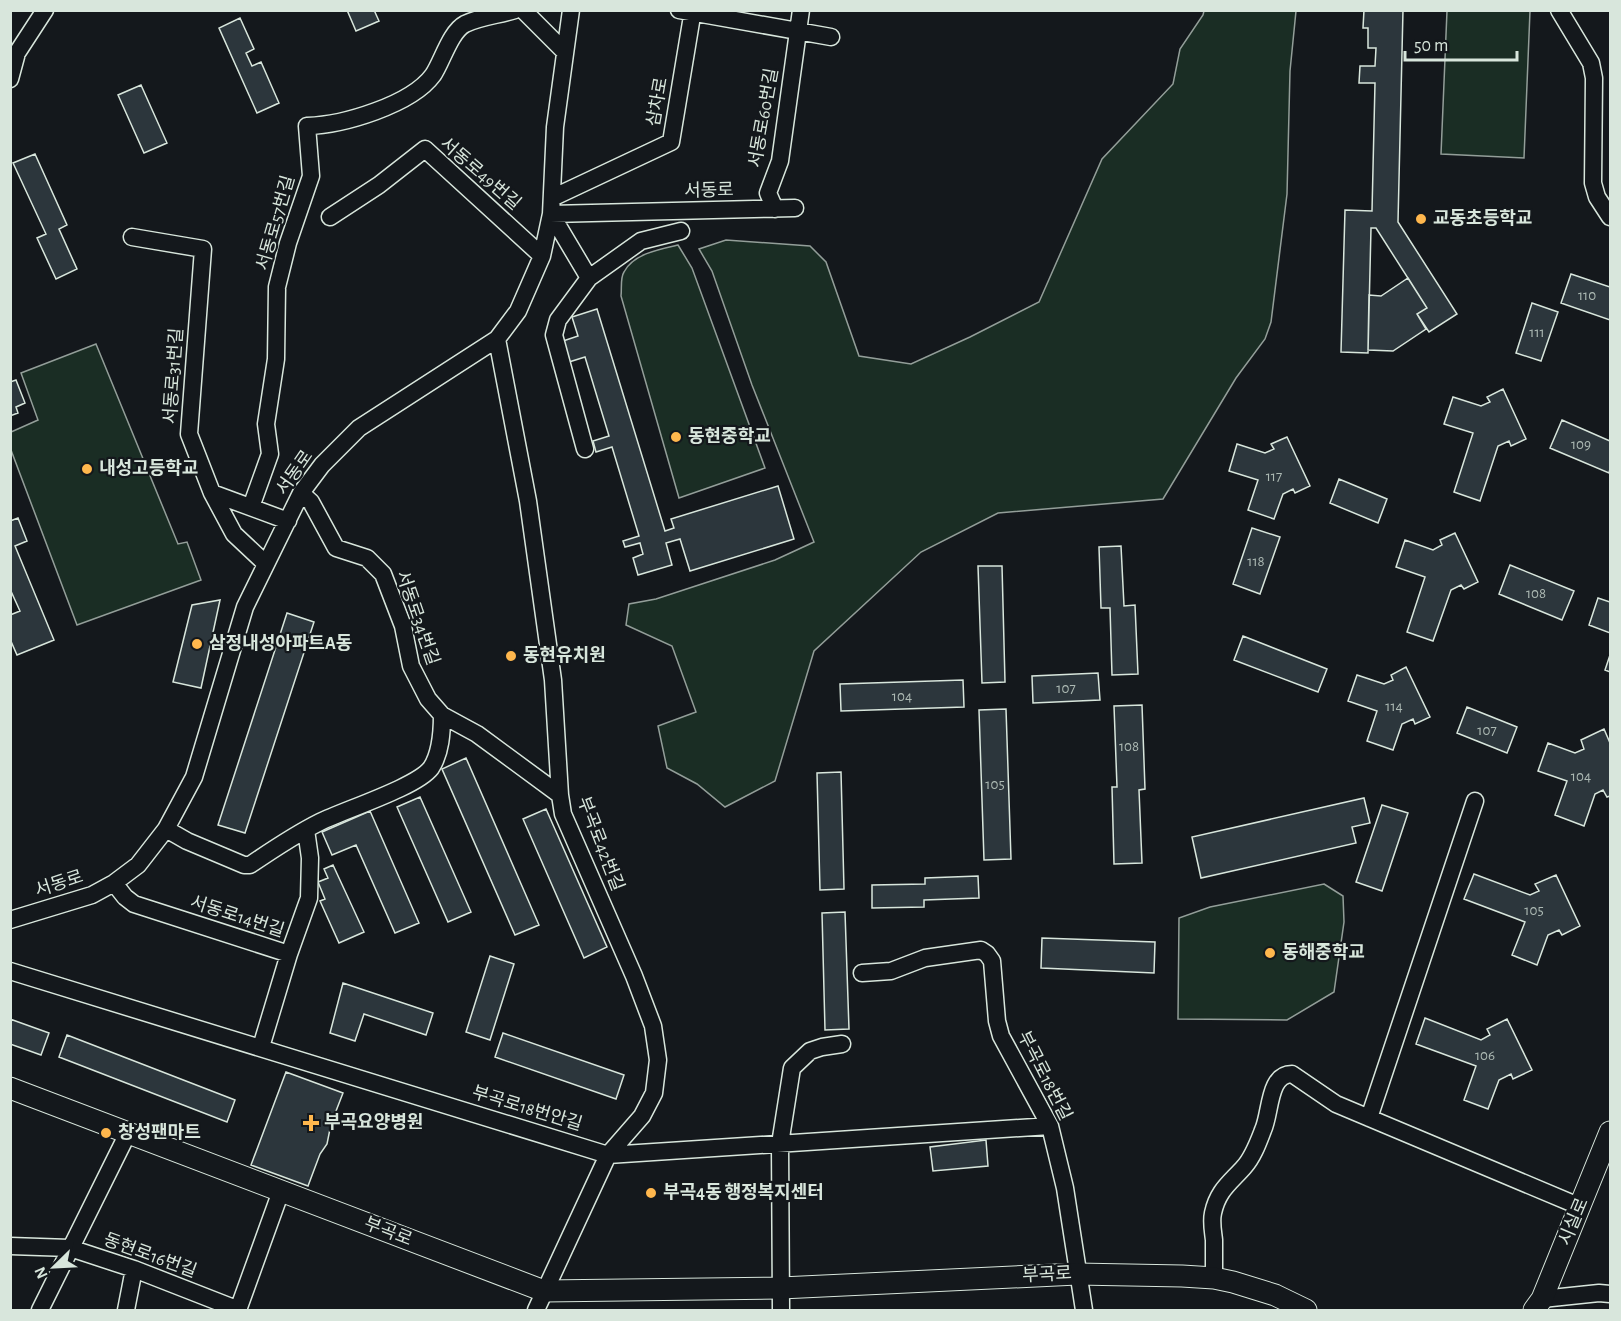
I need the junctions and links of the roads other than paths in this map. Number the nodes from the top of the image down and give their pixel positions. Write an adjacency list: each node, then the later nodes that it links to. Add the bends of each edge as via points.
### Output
1 (45, 10): 11 (street, via 17,53)
2 (514, 10): 25 (street, 서동로57번길, via 463,25 444,50 433,74 411,95 325,126 307,126 311,176 277,287 276,359 267,424 270,454)
3 (523, 10): 10 (street)
4 (571, 10): 10 (street, 서동로)
5 (801, 10): 8 (street, 서동로60번길)
6 (1558, 10): 16 (street, via 1591,63 1593,183 1597,197)
7 (688, 11): 8 (street); 12 (street, 삼차로, via 671,142)
8 (797, 31): 9 (street); 14 (street, 서동로60번길, via 780,161 768,193)
9 (831, 37)
10 (564, 51): 12 (street, 서동로, via 555,127)
11 (10, 79)
12 (552, 206): 14 (street, 서동로); 19 (street, 서동로); 20 (street)
13 (795, 208): 14 (street, 서동로)
14 (775, 209)
15 (330, 217): 19 (street, 서동로49번길, via 425,149)
16 (1611, 217)
17 (681, 231): 20 (street, via 641,241)
18 (132, 237): 23 (street, 서동로31번길, via 204,249 189,434)
19 (542, 256): 21 (street, 서동로, via 518,311)
20 (589, 278): 22 (street, via 558,320 554,335)
21 (497, 339): 24 (street, 서동로, via 359,428); 29 (street, 부곡로42번길, via 528,501 552,669)
22 (585, 449)
23 (212, 493): 25 (street); 27 (street, via 234,534)
24 (301, 493): 26 (street, 서동로); 28 (street, 서동로34번길, via 311,502 336,548 367,558 383,574 403,626 411,666)
25 (251, 507): 26 (street)
26 (288, 521): 27 (street, 서동로)
27 (266, 564): 31 (street, 서동로, via 245,607 194,777)
28 (441, 715): 29 (street, 서동로34번길, via 477,734); 32 (street, via 442,734 436,756 430,768 415,781)
29 (560, 795): 46 (street, 부곡로42번길, via 563,814 634,976 652,1026 658,1060 654,1093 642,1116)
30 (1475, 801): 41 (street)
31 (166, 829): 32 (street, via 244,865); 33 (street, 서동로, via 138,865)
32 (306, 830): 35 (street, 서동로14번길, via 309,898)
33 (114, 883): 34 (street, 서동로, via 92,896); 35 (street, 서동로14번길, via 134,904)
34 (10, 920)
35 (289, 954): 39 (street)
36 (10, 971): 39 (street, 부곡로18번안길)
37 (862, 973): 42 (street, 부곡로18번길, via 891,971 925,958 981,950 987,954 992,961 1001,1036)
38 (842, 1044): 45 (street, via 810,1051 792,1068)
39 (261, 1047): 46 (street, 부곡로18번안길)
40 (10, 1088): 44 (main road, 부곡로)
41 (1369, 1118): 48 (street); 53 (street, via 1336,1104 1292,1074 1281,1076 1254,1151 1225,1185 1213,1209)
42 (1050, 1126): 45 (street, 부곡로18번안길); 52 (street, 부곡로18번길, via 1065,1188)
43 (1611, 1132): 48 (main road, 시실로)
44 (128, 1133): 47 (main road, 부곡로); 50 (street)
45 (780, 1144): 46 (street, 부곡로18번안길); 54 (street)
46 (608, 1155): 56 (street, 부곡로42번길)
47 (281, 1191): 56 (main road, 부곡로); 58 (street)
48 (1581, 1207): 57 (main road, 시실로)
49 (10, 1246): 50 (street, 동현로16번길)
50 (70, 1248): 51 (street, 동현로16번길); 59 (street)
51 (134, 1269): 58 (street, 동현로16번길); 60 (street)
52 (1077, 1274): 53 (main road, 부곡로); 54 (main road, 부곡로); 62 (street, 부곡로18번길)
53 (1214, 1278): 63 (main road, 부곡로, via 1275,1295)
54 (781, 1288): 56 (main road, 부곡로); 61 (street)
55 (1611, 1294): 57 (street)
56 (540, 1301)
57 (1538, 1305)
58 (238, 1310)
59 (40, 1311)
60 (126, 1311)
61 (781, 1311)
62 (1084, 1311)
63 (1306, 1311)

